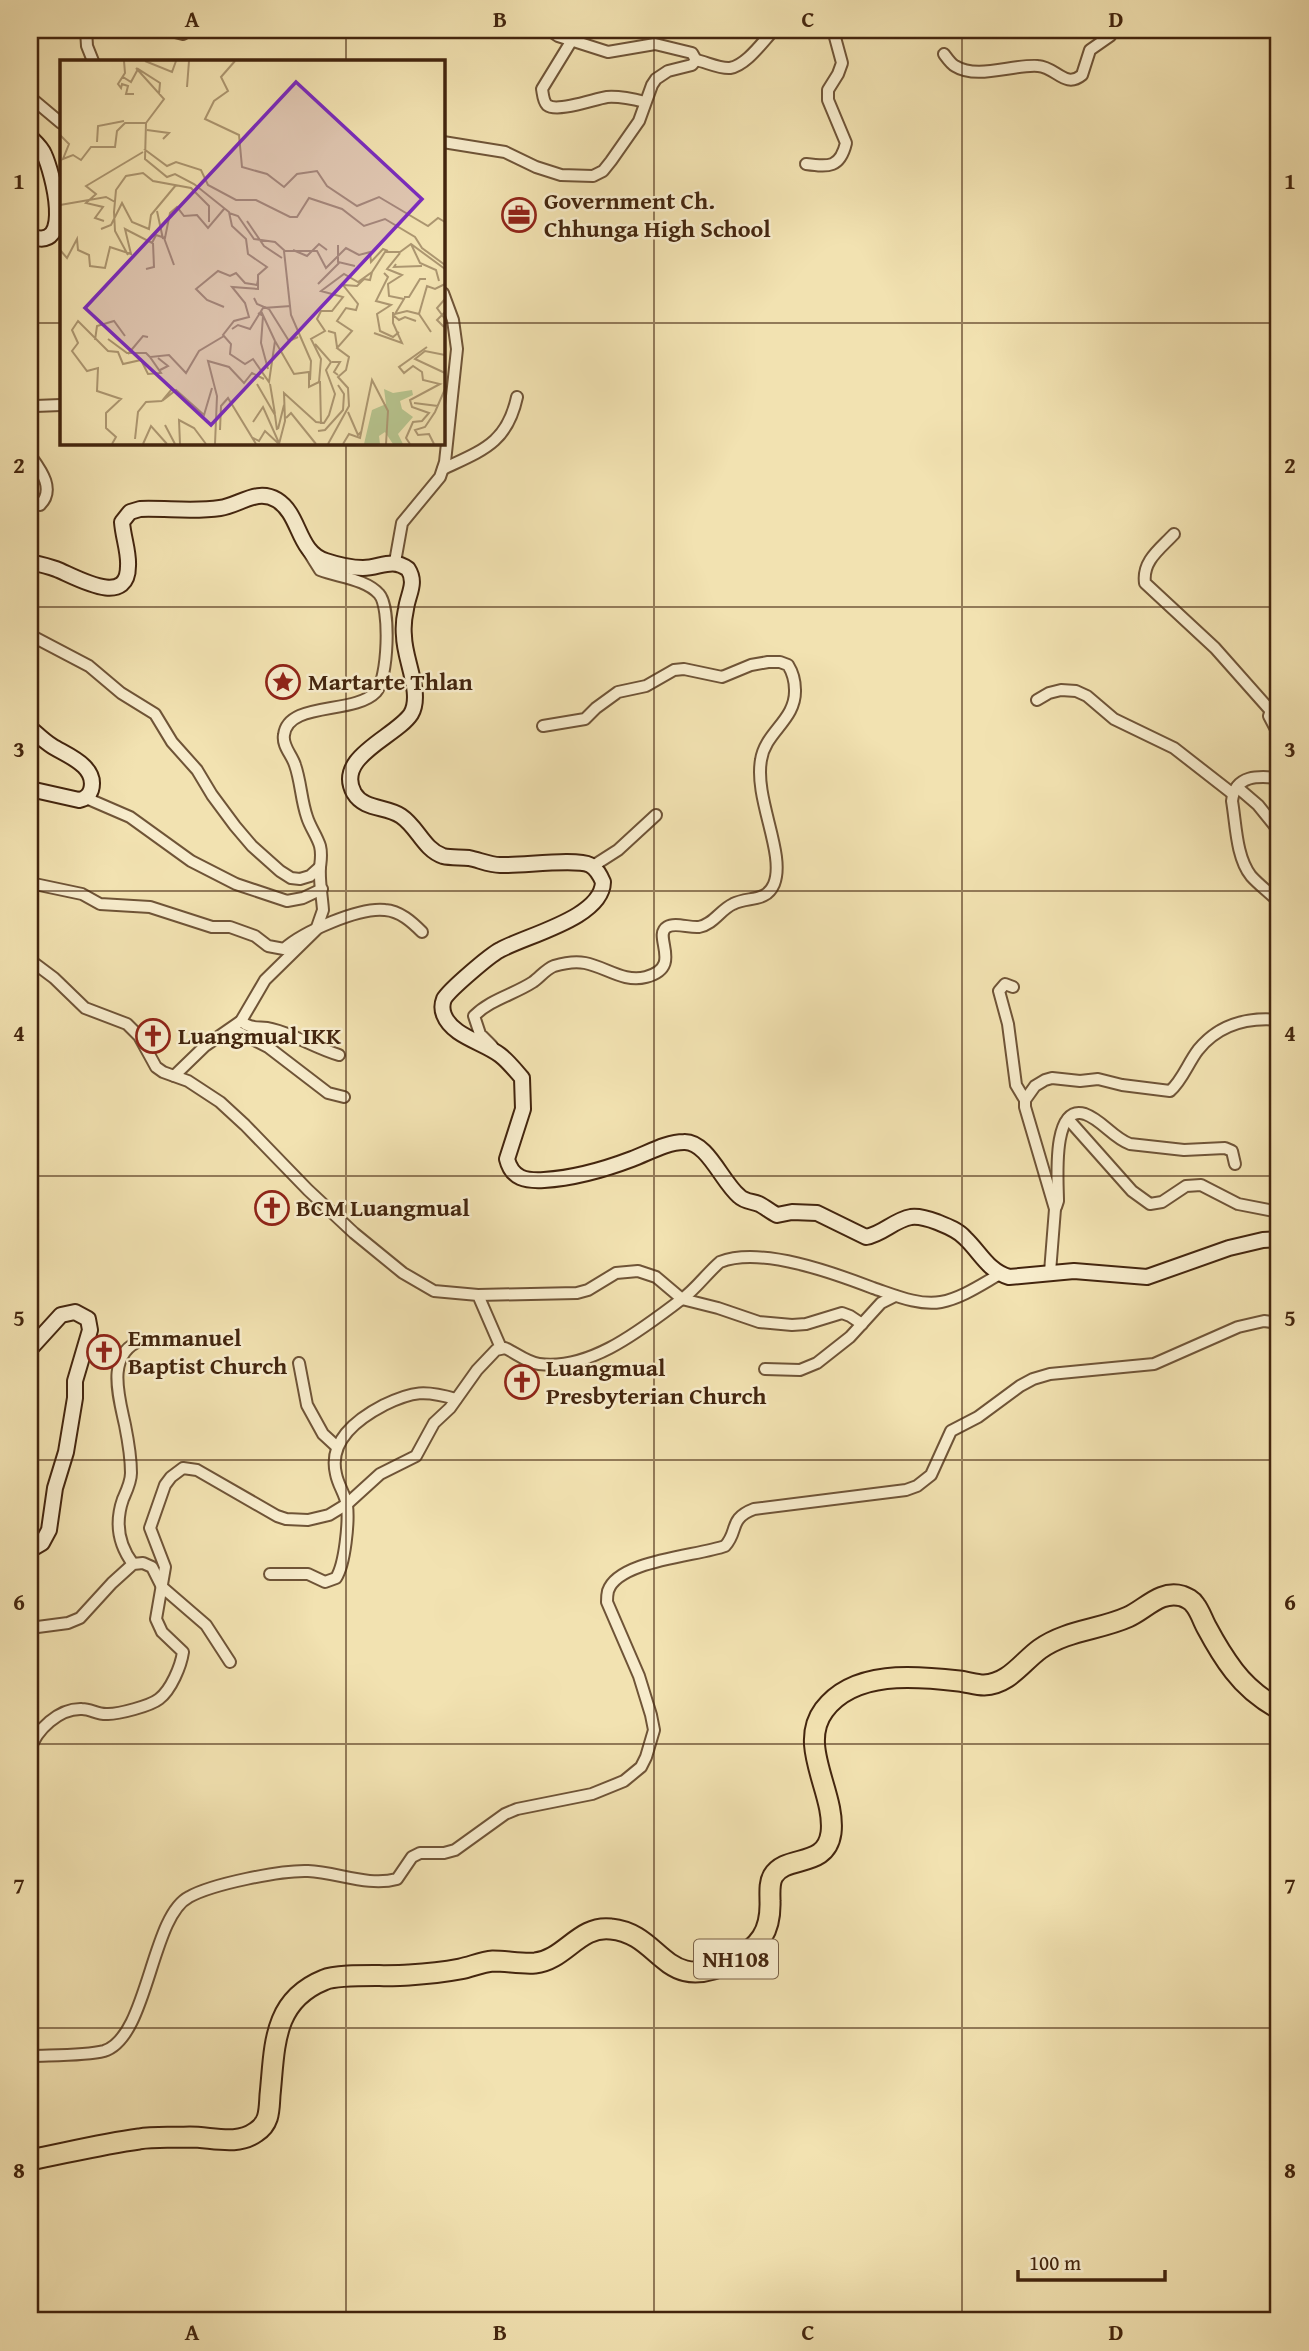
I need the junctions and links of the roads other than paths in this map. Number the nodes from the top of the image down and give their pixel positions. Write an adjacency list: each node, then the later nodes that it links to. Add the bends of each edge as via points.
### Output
1 (86, 30): 10 (street)
2 (167, 30): 3 (street, via 183,34)
3 (190, 30)
4 (549, 30): 8 (street)
5 (774, 30): 11 (street, via 732,68)
6 (833, 30): 17 (street, via 842,63 828,90 828,100 846,143 836,163)
7 (1114, 30): 9 (street, via 1090,50 1082,75 1072,81 1036,65 975,72 955,66)
8 (572, 40): 11 (street, via 608,52 655,44 691,53); 13 (street, via 542,89 548,106 609,97)
9 (944, 54)
10 (93, 60)
11 (696, 60): 13 (street, via 656,79)
12 (30, 97): 14 (street)
13 (645, 102): 16 (street, via 639,121 611,161 593,176 561,175 505,152)
14 (60, 122)
15 (30, 137): 18 (street, via 44,155 58,219 48,237)
16 (444, 142)
17 (806, 164)
18 (30, 236)
19 (444, 296): 24 (street, via 457,349)
20 (517, 397): 24 (street, via 507,428 496,439)
21 (60, 405): 22 (street)
22 (30, 409)
23 (30, 455): 25 (street, via 41,468 48,491 40,505)
24 (443, 470): 29 (street, via 402,523)
25 (30, 503)
26 (1174, 534): 33 (street, via 1148,560 1145,583 1215,648)
27 (308, 551): 28 (street, via 284,507 267,496 256,496 221,508 130,512 122,522 129,568 126,578 111,588 90,585); 29 (street, via 344,566 365,568); 44 (street, via 320,570 379,594 386,623 384,670 374,694 349,706 306,712 287,726 284,736 307,817 321,848)
28 (30, 562)
29 (395, 562): 43 (street, via 408,569 413,582 404,638 416,702 409,717 358,760 351,777 356,796 362,803 399,814 443,856 497,865 575,862)
30 (30, 635): 44 (street, via 89,666 155,714 236,827 280,871 300,879)
31 (1037, 700): 39 (street, via 1061,690 1087,696 1114,719 1174,748)
32 (1279, 701): 33 (street)
33 (1269, 710): 36 (street)
34 (543, 726): 55 (street, via 585,719 618,692 646,686 674,670 722,677 751,665 780,662 788,666 794,681 790,713 761,759 760,792 776,859 775,882 768,894 730,905 701,927 667,927 663,934 666,959 651,976 630,979 582,962 565,963 485,1005 474,1016 480,1034)
35 (30, 728): 40 (street, via 82,765 92,785)
36 (1279, 735)
37 (1279, 778): 39 (street, via 1251,777)
38 (30, 789): 40 (street, via 72,799)
39 (1235, 790): 42 (street, via 1258,805); 47 (street, via 1232,801 1241,856 1253,877)
40 (86, 797): 46 (street, via 130,817 191,861 236,884 287,901)
41 (656, 815): 43 (street)
42 (1279, 831)
43 (593, 866): 55 (street, via 603,889 593,903 552,929 498,951 444,999 448,1022)
44 (320, 867): 46 (street)
45 (30, 883): 48 (street, via 82,894 100,904 150,907 212,927 230,927 284,949)
46 (322, 889): 48 (street, via 323,910)
47 (1279, 902)
48 (316, 930): 49 (street, via 385,909 400,914); 53 (street, via 265,980)
49 (422, 932)
50 (30, 960): 57 (street, via 85,1008 127,1024 156,1067)
51 (1013, 987): 59 (street, via 1005,984 999,991 1016,1085)
52 (1279, 1020): 59 (street, via 1249,1019 1222,1030 1198,1049 1170,1091 1052,1078 1040,1082)
53 (241, 1021): 54 (street); 56 (street, via 250,1028 271,1028)
54 (232, 1029): 57 (street, via 205,1046); 58 (street, via 277,1053 328,1093)
55 (498, 1054): 66 (street, via 522,1078 523,1109 507,1159 520,1178 568,1178 598,1172 687,1142 703,1150 739,1197 777,1215 817,1213 866,1237 907,1218 922,1218 963,1235)
56 (339, 1055)
57 (174, 1076): 67 (street, via 220,1102 345,1224 403,1273 434,1291)
58 (344, 1097)
59 (1026, 1100): 62 (street)
60 (1068, 1119): 61 (street, via 1078,1113 1088,1115 1122,1141 1135,1145 1225,1148 1232,1151); 62 (street, via 1060,1140); 63 (street, via 1132,1191 1150,1204 1162,1202 1186,1186 1201,1185 1238,1204)
61 (1235, 1164)
62 (1055, 1209): 65 (street)
63 (1279, 1212)
64 (1279, 1239): 65 (street, via 1229,1248 1147,1277)
65 (1050, 1272): 66 (street)
66 (1000, 1274): 68 (street, via 943,1302)
67 (478, 1295): 69 (street, via 577,1293 616,1273 638,1271 656,1277); 73 (street)
68 (895, 1296): 69 (street, via 799,1264 741,1258 720,1262); 71 (street, via 881,1303)
69 (682, 1299): 71 (street, via 760,1322 806,1324 842,1313); 73 (street, via 612,1348 574,1361 539,1364)
70 (1279, 1323): 88 (street, via 1238,1327 1154,1364 1033,1379 951,1431 931,1475 917,1486 754,1509 735,1523 725,1546 639,1566 623,1575 608,1591 607,1602 639,1676 654,1730 635,1774 593,1794 505,1814 455,1850 412,1857 397,1879 379,1882 308,1871 282,1873 186,1898 170,1917 150,1976 119,2040 104,2051)
71 (862, 1324): 76 (street, via 817,1363 800,1370)
72 (142, 1340): 81 (street, via 132,1343 119,1363 117,1383 131,1474 118,1515 119,1534)
73 (501, 1348): 77 (street)
74 (30, 1349): 80 (street, via 61,1315 75,1311 88,1319 90,1330 75,1381 49,1530 42,1543)
75 (299, 1363): 78 (street, via 307,1405 323,1434)
76 (765, 1369)
77 (456, 1399): 78 (street, via 421,1392 395,1400 359,1422); 79 (street, via 434,1423 416,1456 380,1475)
78 (337, 1446): 79 (street, via 335,1473)
79 (347, 1504): 82 (street, via 343,1567 336,1578 325,1582 308,1574); 83 (street, via 320,1518 286,1519 197,1470 176,1472 165,1485 150,1528 164,1561)
80 (30, 1550)
81 (132, 1564): 83 (street, via 152,1567); 84 (street, via 80,1618)
82 (270, 1574)
83 (162, 1587): 85 (street, via 206,1625); 87 (street, via 156,1610 158,1626 183,1652 164,1694 151,1703 111,1714 69,1711 39,1731)
84 (30, 1628)
85 (230, 1662)
86 (1279, 1709): 89 (highway, NH108, via 1238,1676 1195,1603 1169,1594 1128,1617 1053,1641 994,1684 919,1677 860,1685 832,1700 814,1727 832,1828 830,1840 814,1857 774,1873 765,1934 732,1961 686,1972 612,1928 588,1932 543,1962 489,1961 411,1975 327,1978 295,1998 282,2016 268,2119 252,2135 239,2141 143,2138)
87 (30, 1750)
88 (30, 2056)
89 (30, 2160)

